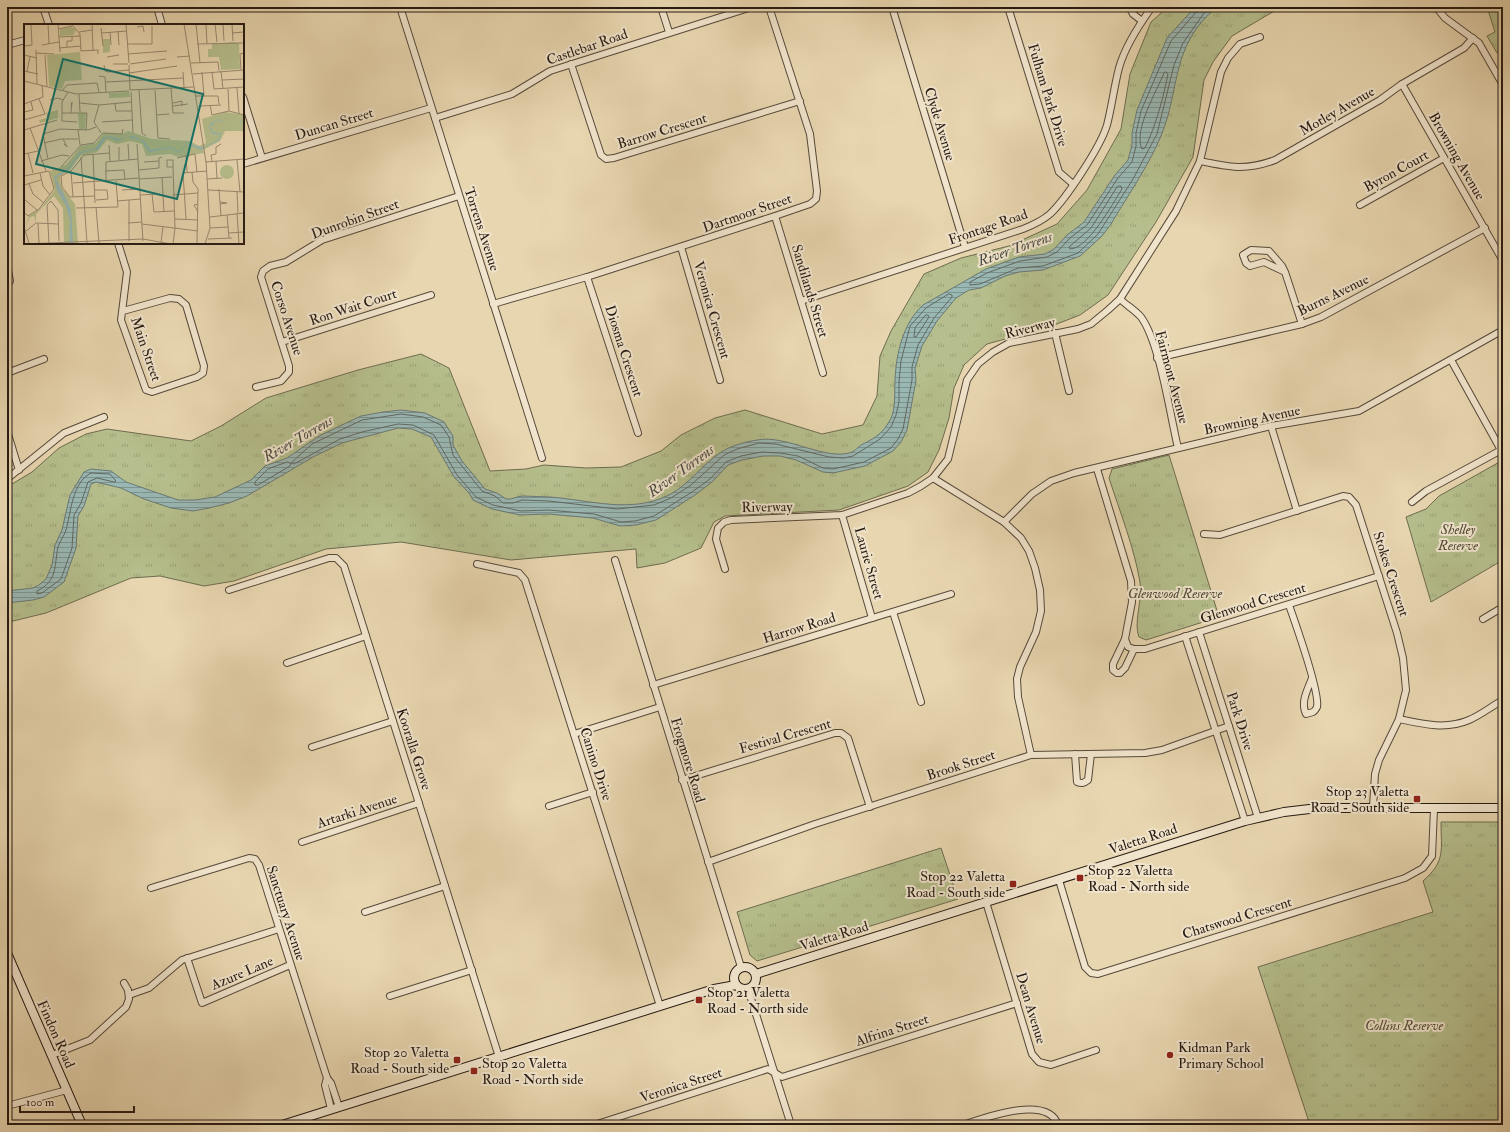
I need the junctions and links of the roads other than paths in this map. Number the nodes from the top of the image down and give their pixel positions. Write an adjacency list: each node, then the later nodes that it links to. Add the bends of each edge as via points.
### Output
1 (43, 7): 13 (street)
2 (157, 7): 14 (street)
3 (400, 7): 25 (street, Torrens Avenue)
4 (661, 7): 15 (street)
5 (752, 7): 15 (street, Castlebar Road)
6 (769, 7): 24 (street, Dartmoor Street)
7 (892, 7): 38 (street, Clyde Avenue)
8 (1008, 7): 31 (street, Fulham Park Drive, via 1059,172)
9 (1129, 7): 12 (street)
10 (1152, 7): 12 (street, Frontage Road)
11 (1436, 7): 17 (street, via 1445,18)
12 (1142, 21): 31 (street, Frontage Road, via 1119,67 1101,142)
13 (49, 24)
14 (162, 24)
15 (669, 32): 20 (street, Castlebar Road)
16 (1260, 37): 29 (street, Riverway, via 1240,44 1228,58 1221,72)
17 (1473, 38): 21 (street, Motley Avenue, via 1464,48); 22 (street, via 1479,43)
18 (24, 40): 19 (street)
19 (7, 45)
20 (571, 64): 24 (street, Barrow Crescent, via 601,155 606,159); 26 (street, Castlebar Road, via 550,71 512,94)
21 (1402, 84): 28 (street, Browning Avenue); 29 (street, Motley Avenue, via 1380,100 1268,163 1243,168)
22 (1503, 85)
23 (244, 100): 27 (street)
24 (800, 101): 34 (street, Dartmoor Street, via 810,134 818,191 816,199 810,204)
25 (431, 108): 26 (street, Torrens Avenue); 27 (street, Duncan Street)
26 (435, 118): 32 (street, Torrens Avenue)
27 (262, 158): 30 (street, Duncan Street)
28 (1444, 158): 33 (street, Byron Court); 35 (street, Browning Avenue)
29 (1200, 161): 46 (street, Riverway, via 1176,211)
30 (244, 164)
31 (1073, 184): 38 (street, Frontage Road, via 1050,213 1040,221)
32 (459, 196): 41 (street, Dunrobin Street, via 322,240 298,256); 48 (street, Torrens Avenue)
33 (1360, 205)
34 (775, 216): 37 (street, Dartmoor Street); 47 (street, Sandilands Street)
35 (1485, 228): 39 (street, Browning Avenue); 50 (street, Burns Avenue, via 1321,317)
36 (118, 244): 49 (street, Main Street, via 127,272)
37 (681, 247): 43 (street, Dartmoor Street); 59 (street, Veronica Crescent)
38 (965, 247): 47 (street, Frontage Road)
39 (1503, 261)
40 (7, 265): 44 (street, via 10,281)
41 (263, 271): 53 (street, Corso Avenue, via 261,277)
42 (1285, 272): 42 (street, via 1264,262 1250,266 1246,264 1243,255 1252,250 1269,251); 50 (street)
43 (587, 277): 48 (street, Dartmoor Street); 65 (street, Diosma Crescent)
44 (7, 286)
45 (431, 295): 53 (street, Ron Wait Court)
46 (1120, 299): 52 (street, Riverway, via 1091,324); 54 (street, Fairmont Avenue, via 1140,317 1149,332)
47 (801, 301): 58 (street, Sandilands Street)
48 (493, 304): 68 (street, Torrens Avenue)
49 (123, 311): 49 (street, Main Street, via 170,298 179,299 186,305 204,366 203,373 152,392 146,390 121,320)
50 (1302, 324): 54 (street, Burns Avenue)
51 (1503, 330): 56 (street, Browning Avenue)
52 (1055, 333): 61 (street); 71 (street, Riverway, via 1009,343 978,364 967,380 948,459)
53 (282, 342): 60 (street, Corso Avenue, via 289,372 281,380)
54 (1157, 358): 66 (street, Fairmont Avenue)
55 (44, 359): 57 (street)
56 (1450, 360): 63 (street, Browning Avenue, via 1359,411); 67 (street)
57 (7, 373)
58 (823, 373)
59 (720, 380)
60 (256, 387)
61 (1070, 391)
62 (104, 417): 70 (street, via 64,433)
63 (1271, 426): 66 (street, Browning Avenue); 74 (street)
64 (7, 431): 70 (street)
65 (638, 433)
66 (1178, 448): 69 (street, Browning Avenue)
67 (1502, 449): 73 (street, via 1426,491)
68 (542, 458)
69 (1097, 469): 76 (street, Browning Avenue, via 1051,480 1032,494); 92 (street, via 1131,581 1132,602)
70 (19, 470): 72 (street)
71 (933, 478): 75 (street, Riverway, via 908,493); 76 (street)
72 (7, 479)
73 (1412, 502)
74 (1297, 511): 77 (street, Stokes Crescent, via 1220,535); 81 (street, Stokes Crescent, via 1343,496 1350,497 1356,505)
75 (842, 515): 80 (street, Riverway, via 724,522 718,528 716,539); 87 (street, Laurie Street)
76 (1004, 522): 108 (street, via 1021,538 1029,551 1040,590 1041,611 1036,632 1017,679 1018,697)
77 (1204, 534)
78 (615, 560): 96 (street, Frogmore Road)
79 (477, 564): 104 (street, Canino Drive, via 519,573 525,580)
80 (725, 569)
81 (1379, 576): 84 (street, Glenwood Crescent); 100 (street, Stokes Crescent, via 1403,658 1406,690)
82 (229, 590): 90 (street, Kooralla Grove, via 329,558 336,558 344,566)
83 (951, 594): 86 (street, Harrow Road)
84 (1289, 605): 89 (street, Glenwood Crescent); 95 (street)
85 (1503, 607): 88 (street)
86 (893, 612): 87 (street, Harrow Road); 98 (street, Laurie Street)
87 (872, 618): 96 (street, Harrow Road)
88 (1483, 619)
89 (1199, 632): 91 (street, Glenwood Crescent); 102 (street, Park Drive)
90 (366, 636): 94 (street); 101 (street, Kooralla Grove)
91 (1185, 636): 93 (street, Glenwood Crescent, via 1145,649); 103 (street, Park Drive)
92 (1125, 639): 93 (street, via 1128,647); 93 (street, via 1113,664 1113,670 1117,673 1123,670)
93 (1134, 649)
94 (287, 663)
95 (1312, 678): 95 (street, via 1317,707 1314,712 1306,714 1303,708)
96 (653, 685): 99 (street, Frogmore Road)
97 (1503, 700): 100 (street, via 1470,720 1458,724 1427,725)
98 (921, 702)
99 (660, 707): 104 (street); 109 (street, Frogmore Road)
100 (1399, 719): 114 (street, Stokes Crescent, via 1377,767)
101 (393, 721): 105 (street); 111 (street, Kooralla Grove)
102 (1228, 726): 103 (street, Brook Street); 117 (street, Park Drive)
103 (1216, 731): 107 (street, Brook Street, via 1145,753); 118 (street, Park Drive)
104 (574, 734): 110 (street, Canino Drive)
105 (312, 747)
106 (1075, 754): 107 (street, Brook Street); 107 (street, via 1077,782 1085,783 1088,780); 108 (street, Brook Street)
107 (1091, 754)
108 (1031, 755): 113 (street, Brook Street)
109 (682, 780): 113 (street, Festival Crescent, via 841,733 848,738); 120 (street, Frogmore Road)
110 (593, 792): 112 (street); 139 (street, Canino Drive)
111 (419, 803): 119 (street, Artarki Avenue); 122 (street, Kooralla Grove)
112 (549, 806)
113 (870, 807): 120 (street, Brook Street)
114 (1373, 807): 116 (street, Valetta Road); 117 (street, Valetta Road, via 1318,808)
115 (1503, 808): 116 (street, Valetta Road)
116 (1434, 809): 121 (street, Chatswood Crescent, via 1432,856 1424,868 1405,878 1098,974 1091,973 1086,967)
117 (1258, 818): 118 (street, Valetta Road)
118 (1245, 821): 121 (street, Valetta Road)
119 (302, 842)
120 (708, 862): 130 (street, Frogmore Road)
121 (1059, 880): 124 (street, Valetta Road)
122 (445, 886): 125 (street); 131 (street, Kooralla Grove)
123 (151, 888): 126 (street, Sanctuary Acenue, via 249,858 255,859)
124 (986, 902): 132 (street, Valetta Road); 138 (street, Dean Avenue)
125 (366, 912)
126 (279, 929): 128 (street); 129 (street, Sanctuary Acenue)
127 (7, 953): 141 (street, Findon Road)
128 (187, 958): 129 (street, Azure Lane, via 202,1003); 136 (street, via 149,988)
129 (290, 965): 146 (street, Sanctuary Acenue, via 327,1078 325,1085)
130 (741, 967): 132 (street, via 749,967); 133 (street, via 734,974)
131 (472, 970): 137 (street); 142 (street, Kooralla Grove)
132 (756, 974): 135 (street, via 755,982)
133 (735, 982): 135 (street, via 740,988); 139 (street)
134 (124, 983): 136 (street)
135 (748, 989): 143 (street)
136 (129, 995): 141 (street, via 126,1007 90,1040)
137 (390, 996)
138 (1017, 1003): 140 (street, Dean Avenue, via 1032,1054 1039,1062 1051,1065); 143 (street, Alfrina Street, via 782,1077)
139 (660, 1006): 142 (street)
140 (1096, 1050)
141 (52, 1055): 144 (street, Findon Road)
142 (499, 1057): 146 (street)
143 (774, 1073): 149 (street, Veronica Street, via 768,1070); 150 (street)
144 (67, 1090): 145 (street); 147 (street, Findon Road)
145 (7, 1106)
146 (335, 1108): 148 (street)
147 (82, 1125)
148 (282, 1125)
149 (594, 1125)
150 (790, 1125)
151 (963, 1125): 152 (street, via 1006,1112 1022,1110 1046,1112 1053,1115)
152 (1058, 1125)

